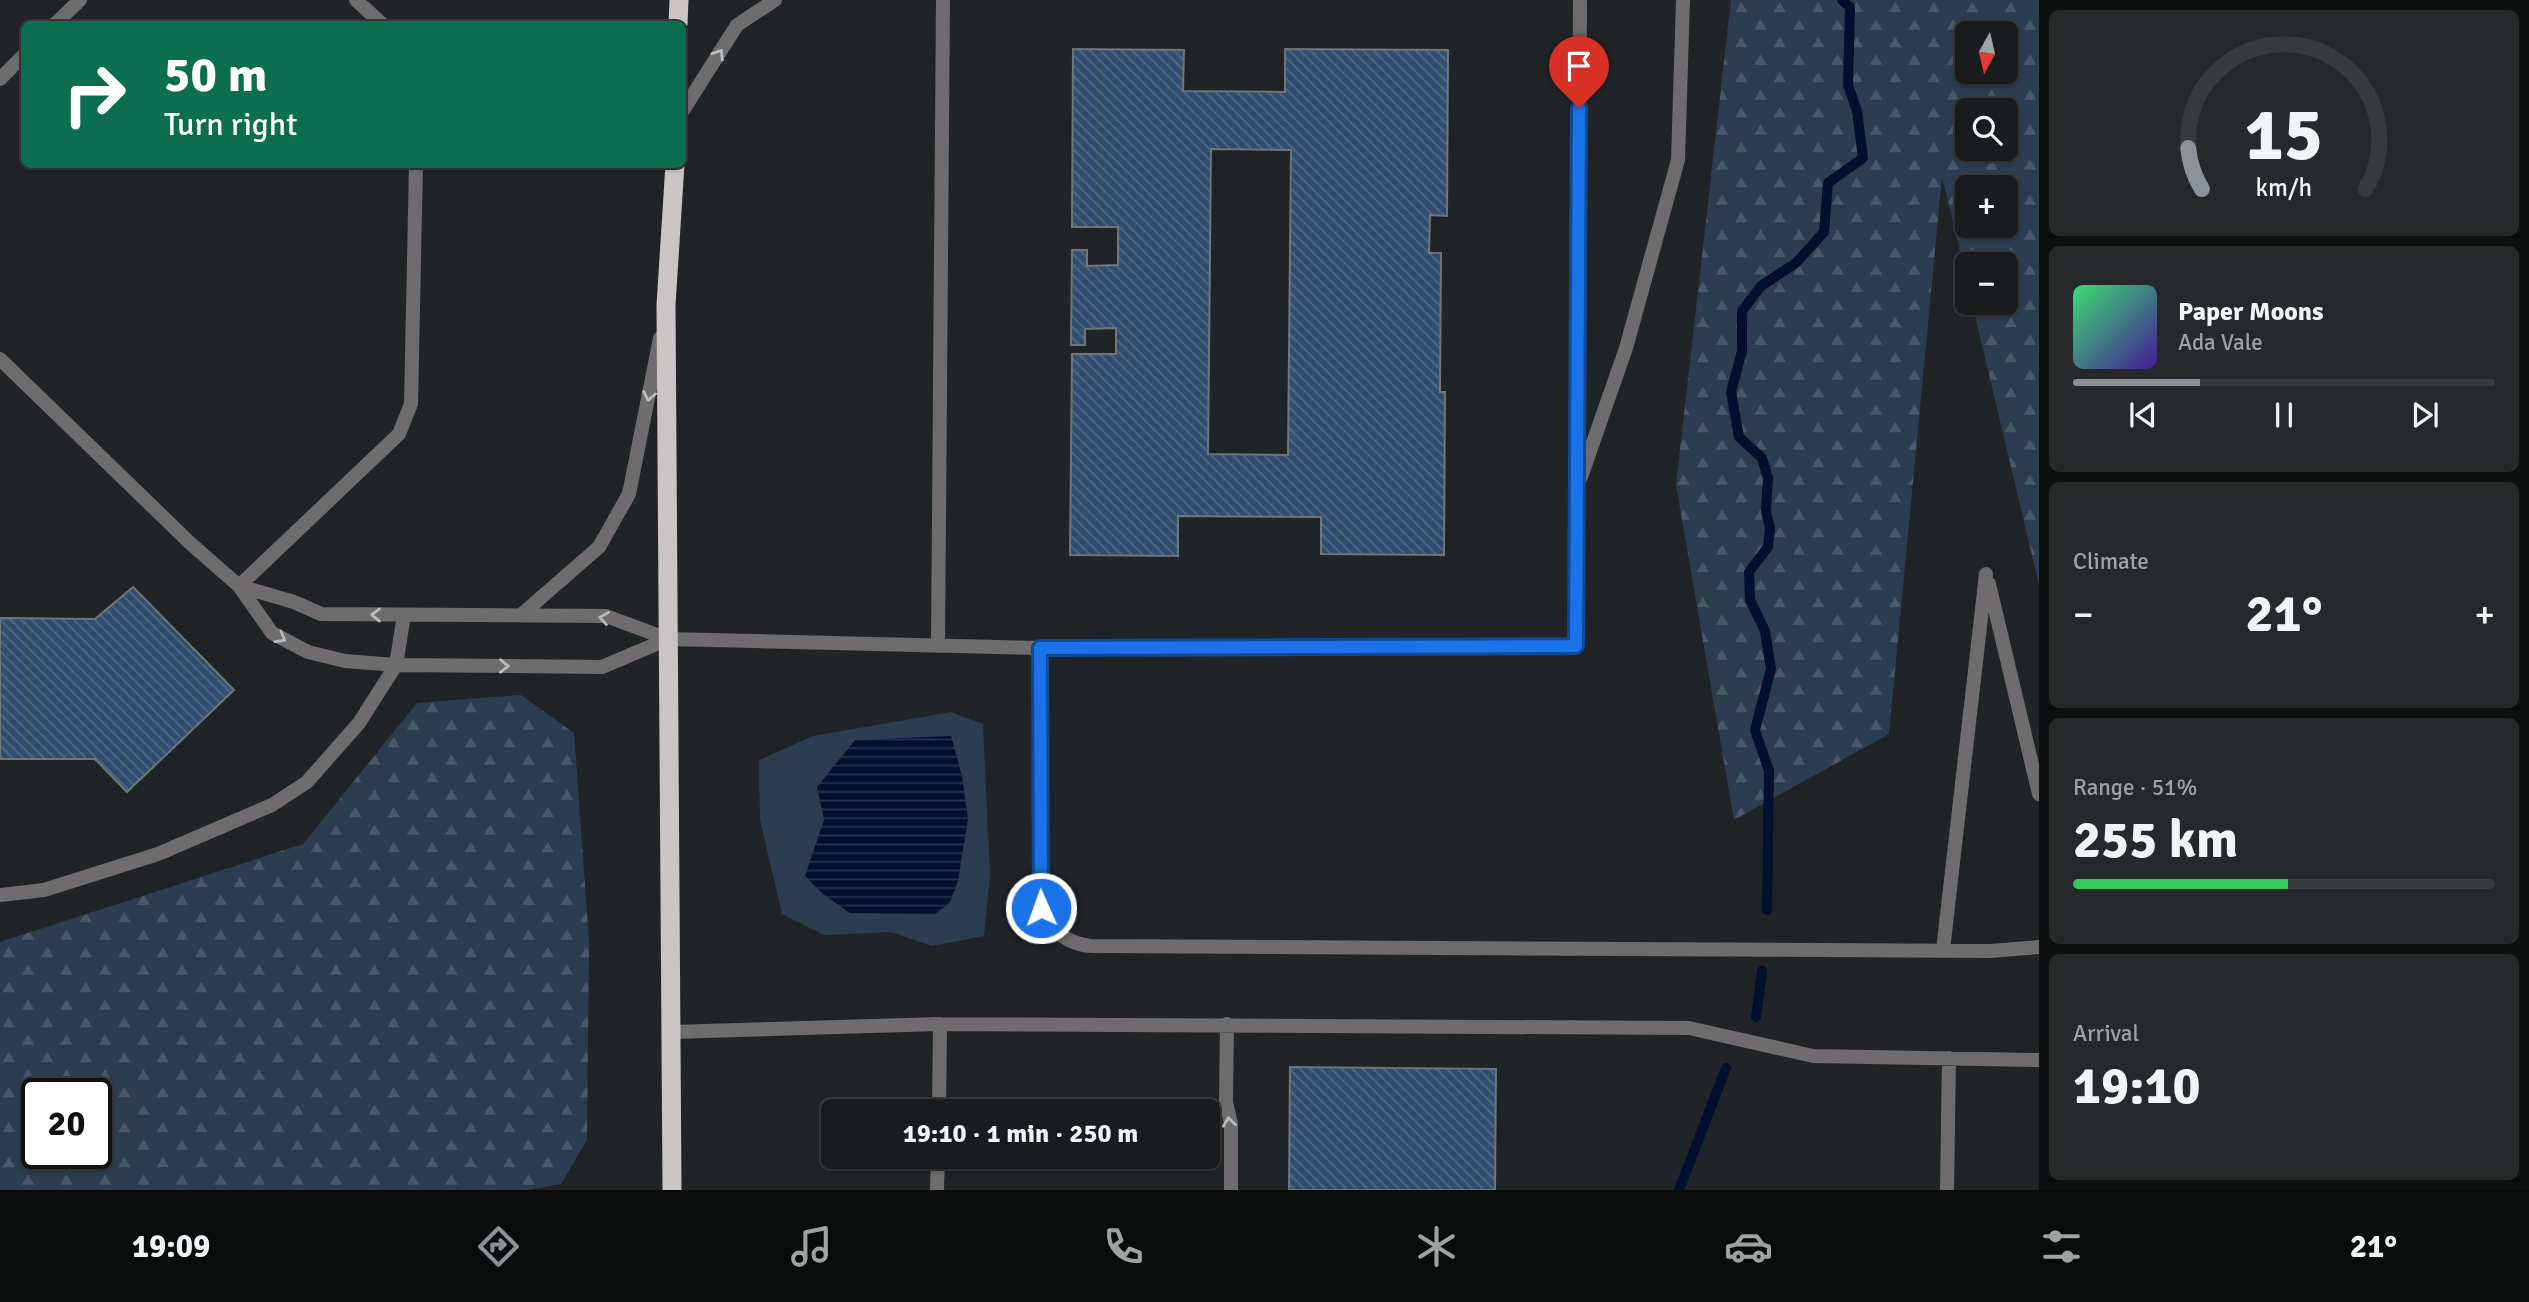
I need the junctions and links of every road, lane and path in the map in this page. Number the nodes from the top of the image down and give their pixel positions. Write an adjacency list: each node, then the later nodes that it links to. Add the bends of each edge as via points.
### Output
1 (80, 0): 8 (lane)
2 (356, 0): 9 (lane)
3 (679, 0): 10 (highway)
4 (775, 0): 13 (lane, one-way to 4, via 737,24)
5 (943, 0): 23 (lane)
6 (1580, 0): 18 (lane)
7 (1684, 0): 18 (lane, via 1678,160 1626,348)
8 (58, 21)
9 (379, 21)
10 (678, 21)
11 (21, 58): 12 (lane)
12 (0, 79)
13 (686, 106)
14 (416, 168): 19 (lane, via 407,420 399,435)
15 (675, 168): 16 (highway)
16 (666, 305): 21 (lane, one-way to 21, via 629,494 599,547); 22 (highway)
17 (0, 359): 19 (lane)
18 (1577, 488): 24 (lane, via 1576,646)
19 (239, 586): 20 (lane, one-way to 19, via 321,614); 25 (lane, one-way to 25, via 272,633 308,652)
20 (404, 615): 21 (lane); 25 (lane)
21 (521, 615): 22 (lane, one-way to 21, via 606,616)
22 (668, 639): 23 (lane); 25 (lane, one-way to 22, via 602,667); 32 (highway)
23 (938, 646): 24 (lane)
24 (1040, 648): 29 (lane, via 1041,908 1052,926 1073,943)
25 (396, 665): 27 (lane, via 359,723 307,782 272,805 158,854 44,890)
26 (2039, 794): 29 (lane, via 1986,574)
27 (0, 895)
28 (2039, 947): 29 (lane)
29 (1943, 950)
30 (940, 1024): 31 (lane); 32 (lane); 35 (lane)
31 (1227, 1024): 33 (lane, via 1689,1028 1813,1056); 39 (lane, one-way to 31)
32 (671, 1032): 37 (highway)
33 (1949, 1058): 34 (lane); 40 (lane)
34 (2039, 1060)
35 (939, 1099)
36 (938, 1169): 38 (lane)
37 (672, 1190)
38 (937, 1190)
39 (1231, 1190)
40 (1947, 1190)

